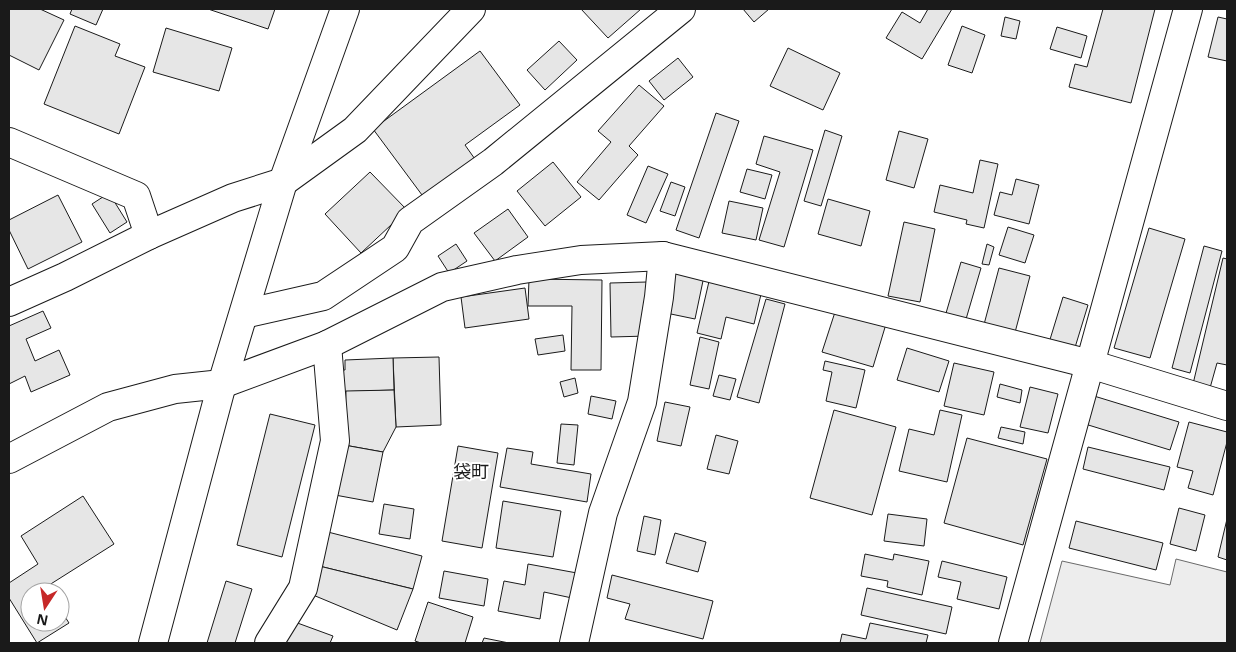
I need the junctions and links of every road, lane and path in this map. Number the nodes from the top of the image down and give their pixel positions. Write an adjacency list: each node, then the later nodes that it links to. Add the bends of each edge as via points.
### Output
1 (344, 9): 6 (street)
2 (471, 9): 6 (street, via 355,130)
3 (681, 9): 10 (street, via 493,162 410,221 395,248 323,296)
4 (1188, 9): 12 (street)
5 (9, 142): 7 (street, via 136,196)
6 (283, 182): 7 (street, via 233,198); 10 (street)
7 (149, 235): 9 (street)
8 (663, 256): 11 (street, via 582,260 442,287); 12 (street); 18 (street, via 642,402 603,513)
9 (9, 302)
10 (244, 314): 13 (street)
11 (327, 345): 13 (street); 17 (street, via 334,441 303,588)
12 (1090, 364): 14 (street); 19 (street)
13 (222, 384): 15 (street, via 175,389 108,407); 16 (street)
14 (1227, 406)
15 (9, 459)
16 (153, 643)
17 (269, 643)
18 (574, 643)
19 (1013, 643)

